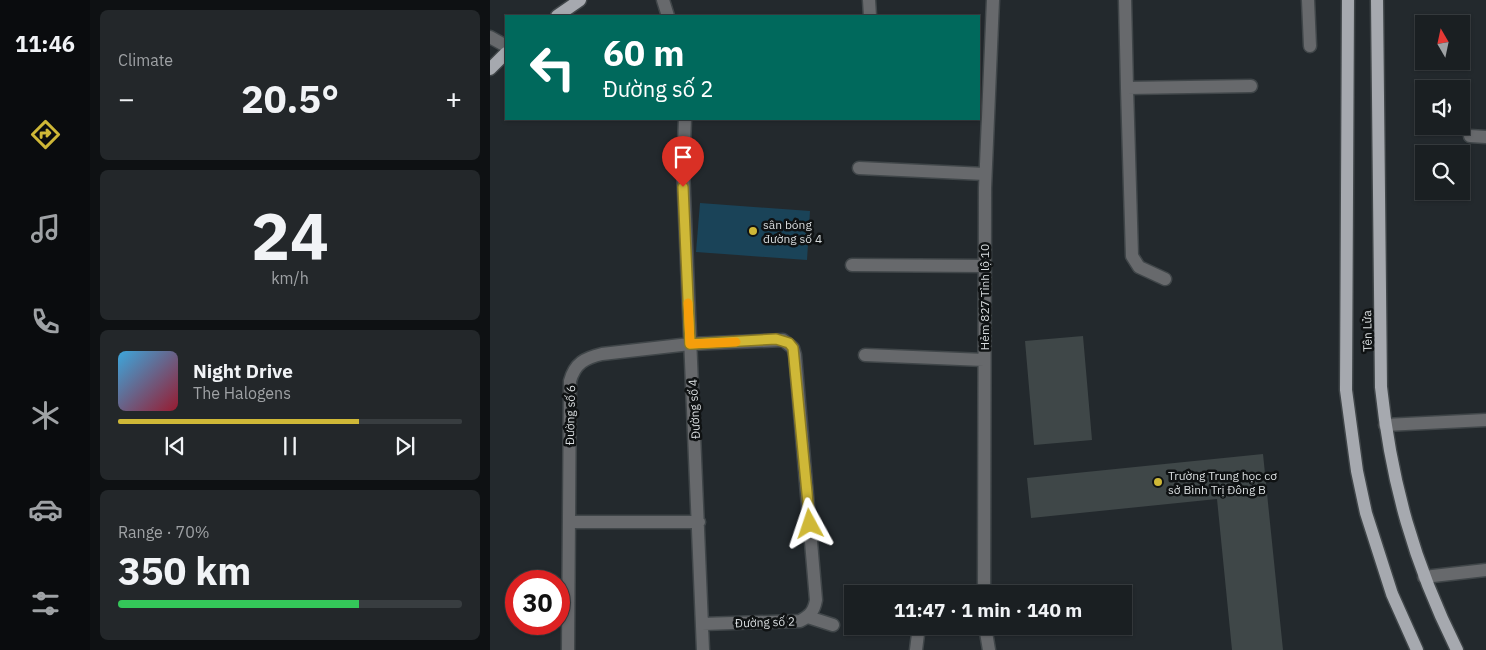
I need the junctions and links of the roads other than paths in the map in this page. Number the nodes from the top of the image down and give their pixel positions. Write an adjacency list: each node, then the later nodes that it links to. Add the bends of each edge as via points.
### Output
1 (580, 0): 9 (main road)
2 (663, 0): 10 (street)
3 (869, 0): 11 (street)
4 (993, 0): 23 (street, Hẻm 827 Tỉnh lộ 10)
5 (1125, 0): 18 (street)
6 (1308, 0): 14 (street)
7 (1348, 0): 46 (main road, Tên Lửa, via 1345,349 1349,419 1357,471 1378,554)
8 (1377, 0): 31 (main road, Tên Lửa, via 1381,387)
9 (558, 15)
10 (668, 15)
11 (870, 15)
12 (490, 37): 13 (street)
13 (505, 45)
14 (1310, 46)
15 (505, 54): 16 (main road)
16 (490, 68)
17 (1250, 86): 18 (street)
18 (1127, 88): 26 (street, via 1132,256 1139,267)
19 (685, 120): 27 (street, Đường số 4, via 683,169)
20 (1470, 136): 21 (street)
21 (1486, 137)
22 (859, 168): 23 (street)
23 (985, 174): 25 (street, Hẻm 827 Tỉnh lộ 10)
24 (852, 265): 25 (street)
25 (984, 266): 29 (street, Hẻm 827 Tỉnh lộ 10)
26 (1165, 280)
27 (690, 344): 32 (street, Đường số 6, via 590,356 573,370 570,381); 33 (street, Đường số 4); 37 (street, Đường số 2, via 776,339 789,343 793,348 816,600)
28 (865, 355): 29 (street)
29 (984, 360): 36 (street, Hẻm 827 Tỉnh lộ 10)
30 (1486, 420): 31 (street)
31 (1385, 425): 35 (main road, Tên Lửa, via 1400,504)
32 (569, 522): 33 (street); 42 (street, Đường số 6)
33 (699, 522): 38 (street, Đường số 4)
34 (1486, 570): 35 (street)
35 (1424, 577): 47 (main road, Tên Lửa)
36 (984, 585)
37 (808, 616): 38 (street, Đường số 2, via 790,622); 39 (street)
38 (702, 624): 43 (street, Đường số 4)
39 (833, 625)
40 (918, 635): 44 (street)
41 (986, 635): 45 (street)
42 (568, 650)
43 (703, 650)
44 (916, 650)
45 (989, 650)
46 (1418, 650)
47 (1457, 650)

